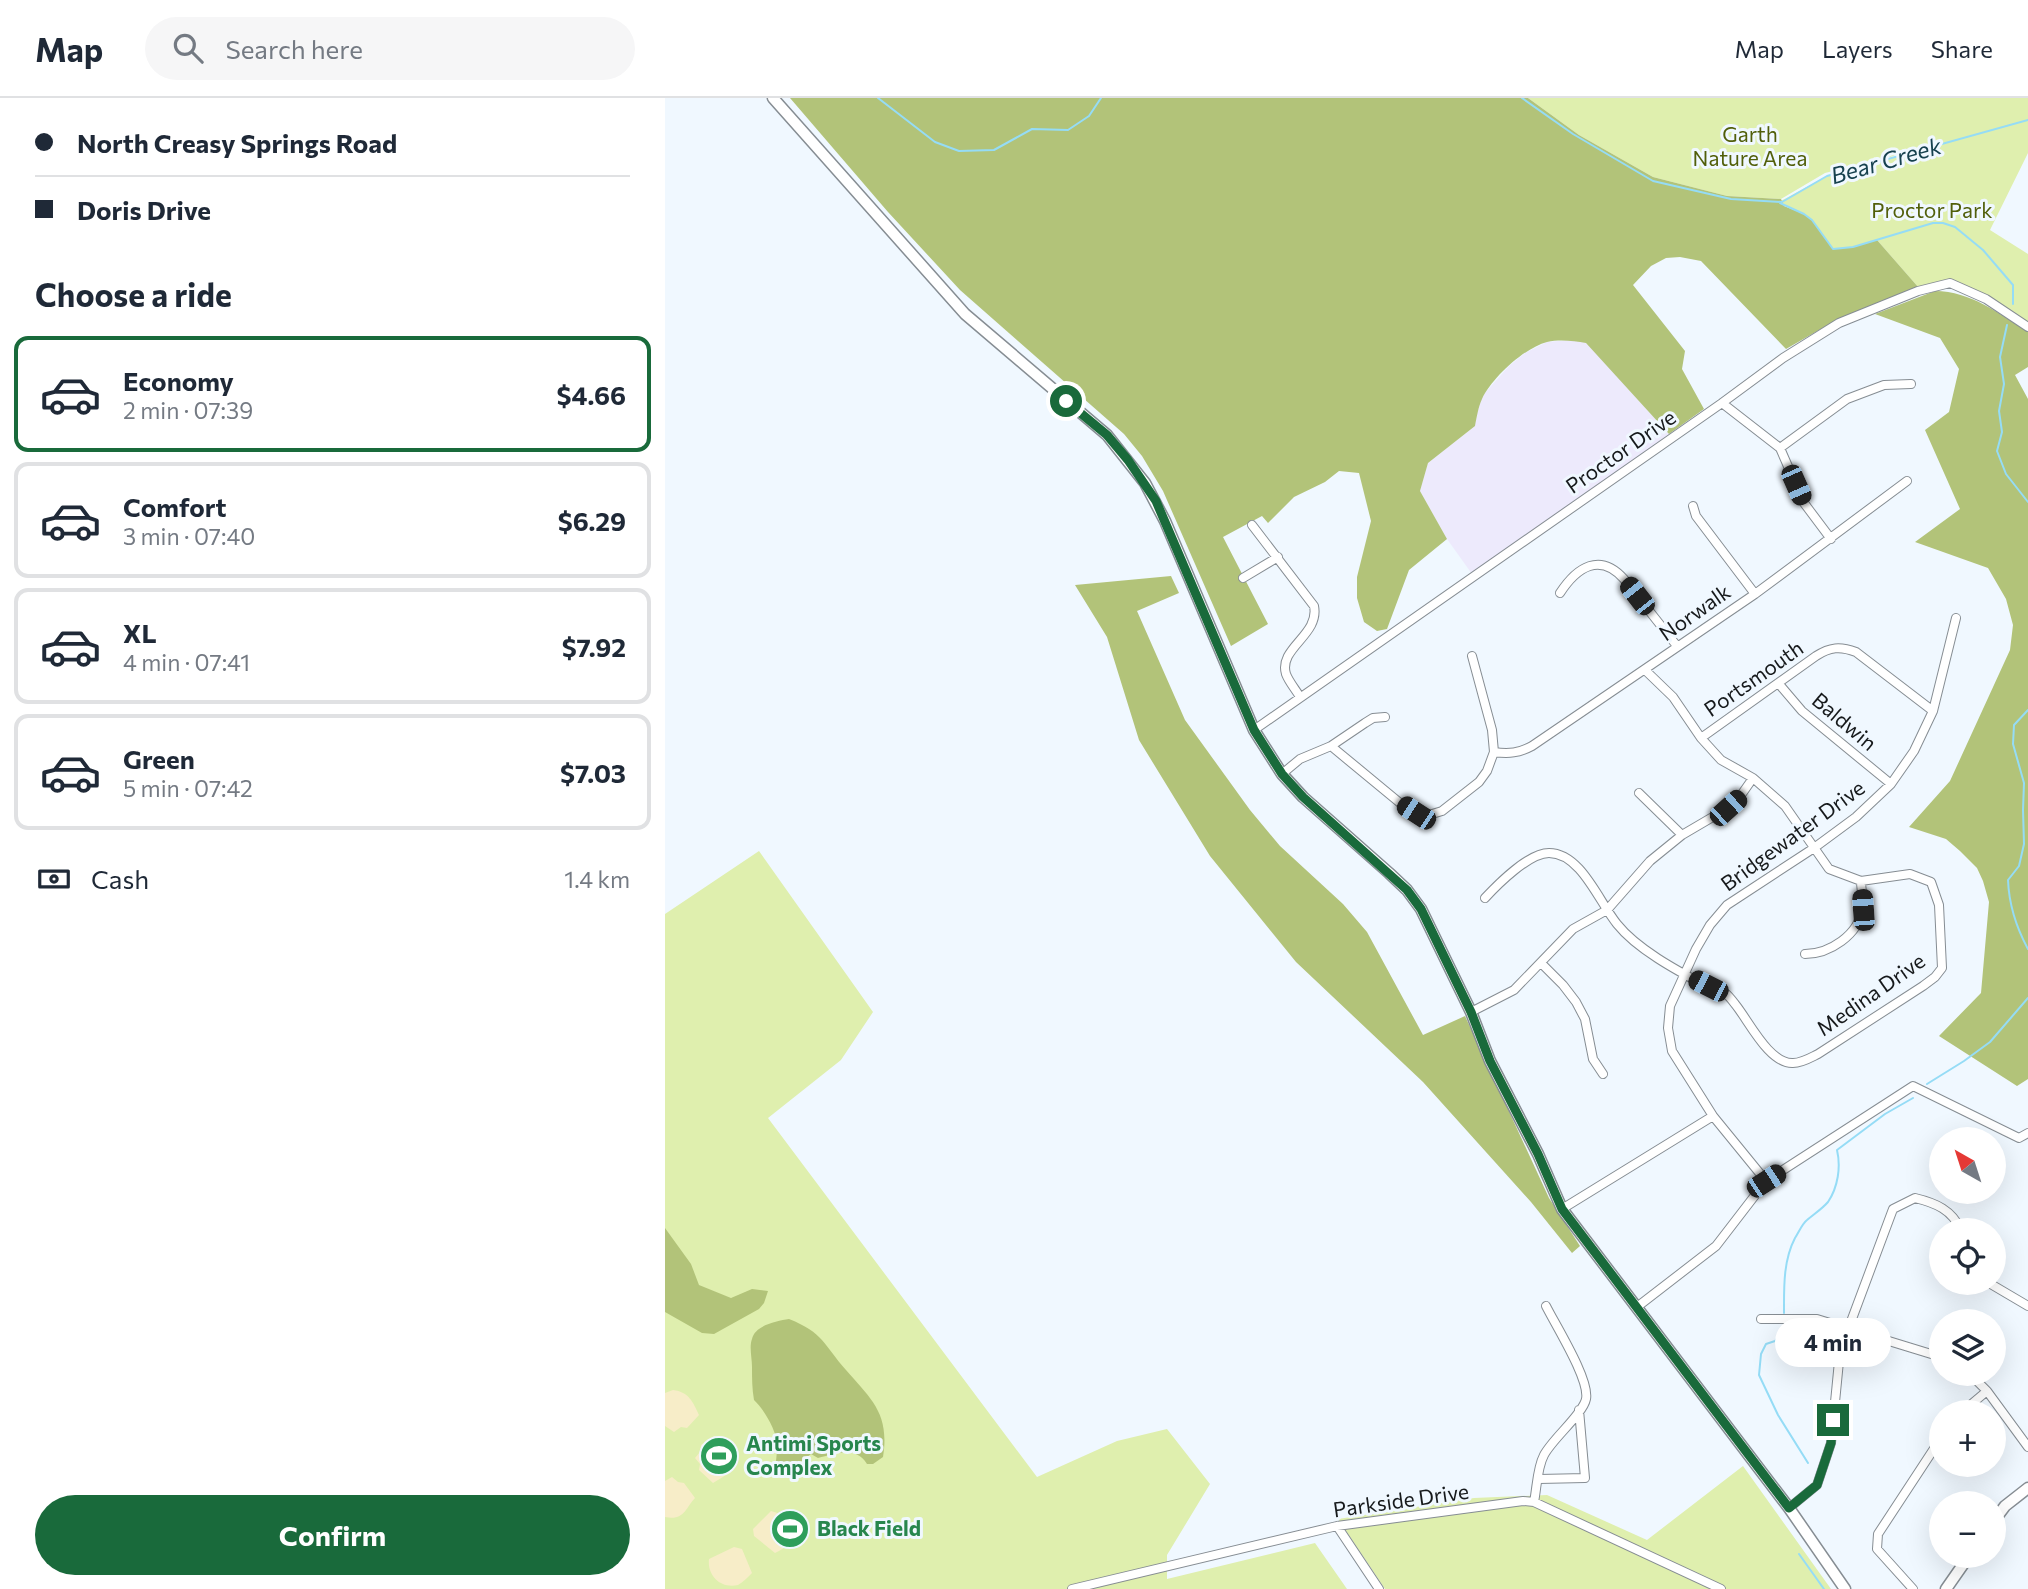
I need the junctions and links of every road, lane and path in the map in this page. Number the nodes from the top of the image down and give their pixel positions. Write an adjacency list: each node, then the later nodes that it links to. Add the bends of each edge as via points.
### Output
1 (773, 98): 22 (street, via 965,314 1107,435 1128,460 1165,521)
2 (2028, 327): 4 (street, Proctor Drive, via 1986,299 1949,283 1839,323)
3 (1911, 384): 5 (street, via 1884,385 1847,399)
4 (1722, 403): 5 (street); 19 (street, Proctor Drive)
5 (1780, 449): 9 (street, via 1804,503)
6 (1907, 481): 9 (street, Norwalk)
7 (1693, 506): 13 (street)
8 (1252, 525): 10 (street)
9 (1831, 538): 13 (street, Norwalk)
10 (1278, 557): 11 (street); 19 (street, via 1310,598 1315,612 1315,620 1285,663)
11 (1243, 578)
12 (1560, 593): 15 (street, via 1568,580 1586,567 1606,565 1624,579)
13 (1755, 594): 15 (street, Norwalk)
14 (1956, 618): 20 (street, Bridgewater Drive)
15 (1677, 646): 17 (street, Norwalk)
16 (1472, 656): 25 (street)
17 (1645, 670): 23 (street, via 1673,697); 25 (street, Norwalk, via 1521,752)
18 (1779, 684): 20 (street, Portsmouth, via 1828,649 1845,648); 23 (street, Portsmouth); 28 (street, Baldwin, via 1802,711)
19 (1300, 697): 22 (street, Proctor Drive)
20 (1933, 711): 28 (street, Bridgewater Drive)
21 (1385, 717): 24 (street, via 1373,718)
22 (1254, 730): 26 (street)
23 (1701, 738): 27 (street, via 1720,760)
24 (1331, 746): 25 (street, via 1400,803 1429,815 1472,790); 26 (street, via 1300,759)
25 (1494, 752)
26 (1282, 774): 38 (street, via 1407,890 1431,928)
27 (1753, 778): 30 (street, via 1728,808); 31 (street, via 1785,806)
28 (1891, 784): 31 (street, Bridgewater Drive)
29 (1639, 793): 30 (street)
30 (1682, 835): 34 (street, via 1650,861)
31 (1814, 848): 32 (street, via 1829,869); 37 (street, Bridgewater Drive, via 1727,905 1710,925)
32 (1861, 881): 35 (street, via 1863,910 1854,930 1817,954); 37 (street, Medina Drive, via 1910,874 1931,882 1939,905 1942,968 1935,977 1805,1060 1781,1060 1765,1047 1726,993)
33 (1485, 898): 34 (street, via 1504,877 1539,854 1550,853 1572,860)
34 (1607, 910): 36 (street, via 1573,929); 37 (street, via 1634,940)
35 (1805, 954)
36 (1541, 963): 38 (street, via 1514,990); 39 (street, via 1576,1002 1585,1019 1593,1059)
37 (1684, 974): 40 (street, Bridgewater Drive, via 1670,1006 1672,1051)
38 (1471, 1012): 43 (street)
39 (1603, 1074)
40 (1713, 1116): 42 (street, Bridgewater Drive); 43 (street)
41 (2028, 1133): 42 (street, via 2019,1138 1913,1086)
42 (1766, 1181): 48 (street, via 1716,1245)
43 (1562, 1209): 48 (street)
44 (1955, 1218): 50 (street, via 1936,1203 1915,1198 1893,1209)
45 (2006, 1293): 46 (street)
46 (2028, 1306)
47 (1546, 1307): 55 (street, via 1586,1390 1586,1402)
48 (1637, 1307): 62 (street)
49 (1761, 1319): 50 (street, via 1817,1319)
50 (1850, 1328): 51 (street); 62 (street, via 1840,1352 1831,1443 1817,1485)
51 (1929, 1353)
52 (1982, 1386): 53 (street)
53 (1987, 1391): 54 (street); 56 (street)
54 (1976, 1400)
55 (1579, 1410): 58 (street, via 1542,1457); 58 (street, via 1585,1478)
56 (2028, 1447)
57 (1929, 1456): 69 (street, via 1878,1534 1877,1549)
58 (1539, 1479): 60 (street)
59 (2028, 1488): 61 (street)
60 (1534, 1502): 63 (street, Parkside Drive); 67 (street, Parkside Drive)
61 (2006, 1505)
62 (1789, 1508): 68 (street)
63 (1337, 1526): 65 (street, Parkside Drive); 66 (street)
64 (1961, 1568): 70 (street)
65 (1072, 1589)
66 (1379, 1589)
67 (1721, 1589)
68 (1845, 1589)
69 (1913, 1589)
70 (1946, 1589)

